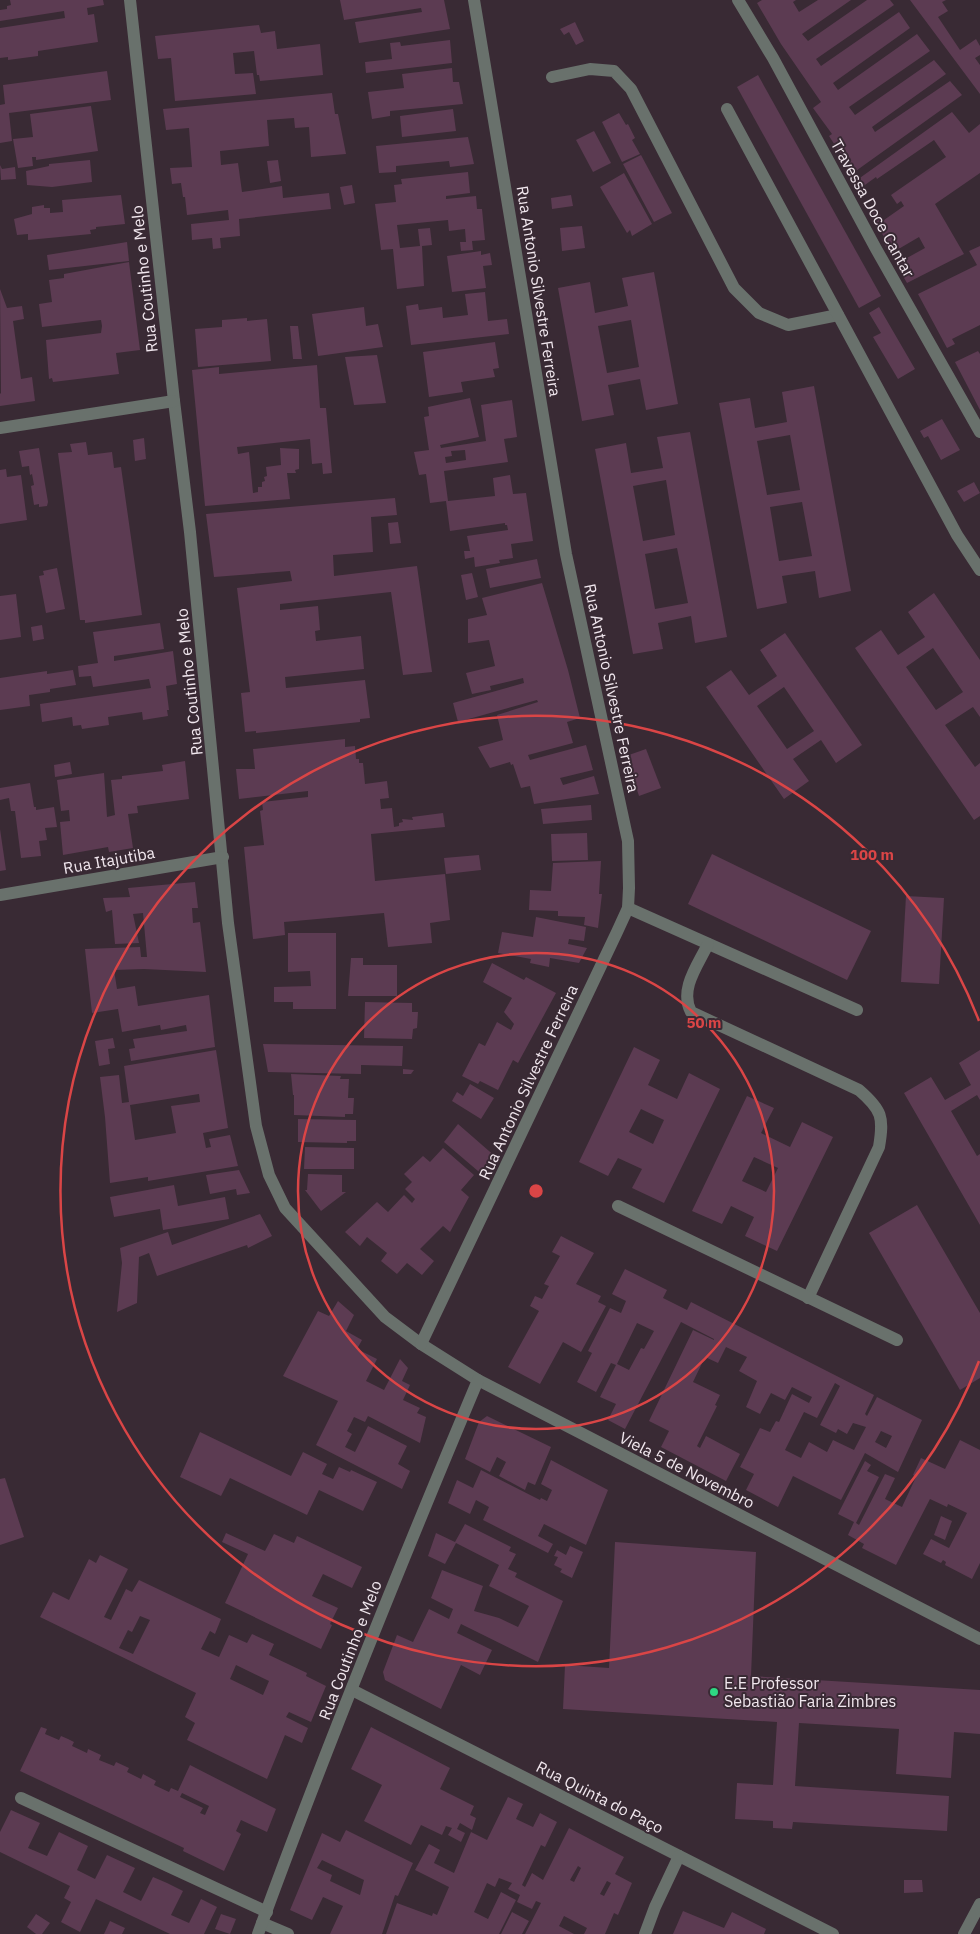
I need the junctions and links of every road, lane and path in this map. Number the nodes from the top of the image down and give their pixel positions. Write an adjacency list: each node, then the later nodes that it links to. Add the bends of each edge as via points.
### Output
1 (130, 0): 7 (street, Rua Coutinho e Melo)
2 (474, 0): 13 (street, Rua Antonio Silvestre Ferreira, via 566,554 628,841)
3 (738, 0): 9 (street, Travessa Doce Cantar)
4 (552, 77): 6 (street, via 590,69 614,71 631,89 734,288 759,313 788,325)
5 (727, 109): 6 (street)
6 (838, 315): 10 (street, via 956,535)
7 (174, 401): 8 (street); 11 (street, Rua Coutinho e Melo)
8 (0, 428)
9 (980, 432)
10 (980, 570)
11 (223, 857): 12 (street, Rua Itajutiba); 18 (street, Rua Coutinho e Melo, via 228,923 256,1126 269,1175 285,1208)
12 (0, 895)
13 (628, 908): 14 (street); 20 (street, Rua Antonio Silvestre Ferreira)
14 (708, 944): 15 (street); 17 (street, via 686,990 686,1004 691,1012 859,1090 875,1104 883,1124 879,1147)
15 (857, 1010)
16 (618, 1206): 17 (street)
17 (808, 1298): 19 (street)
18 (386, 1317): 20 (street, Viela 5 de Novembro)
19 (897, 1340)
20 (421, 1344): 21 (street, Viela 5 de Novembro)
21 (478, 1380): 22 (street, Viela 5 de Novembro); 23 (street, Rua Coutinho e Melo)
22 (980, 1639)
23 (352, 1690): 25 (street, Rua Quinta do Paço); 27 (street, Rua Coutinho e Melo)
24 (21, 1798): 27 (street)
25 (679, 1856): 29 (street); 30 (street, Rua Quinta do Paço)
26 (980, 1904): 31 (street)
27 (263, 1923): 28 (street)
28 (288, 1934)
29 (646, 1934)
30 (833, 1934)
31 (964, 1934)

